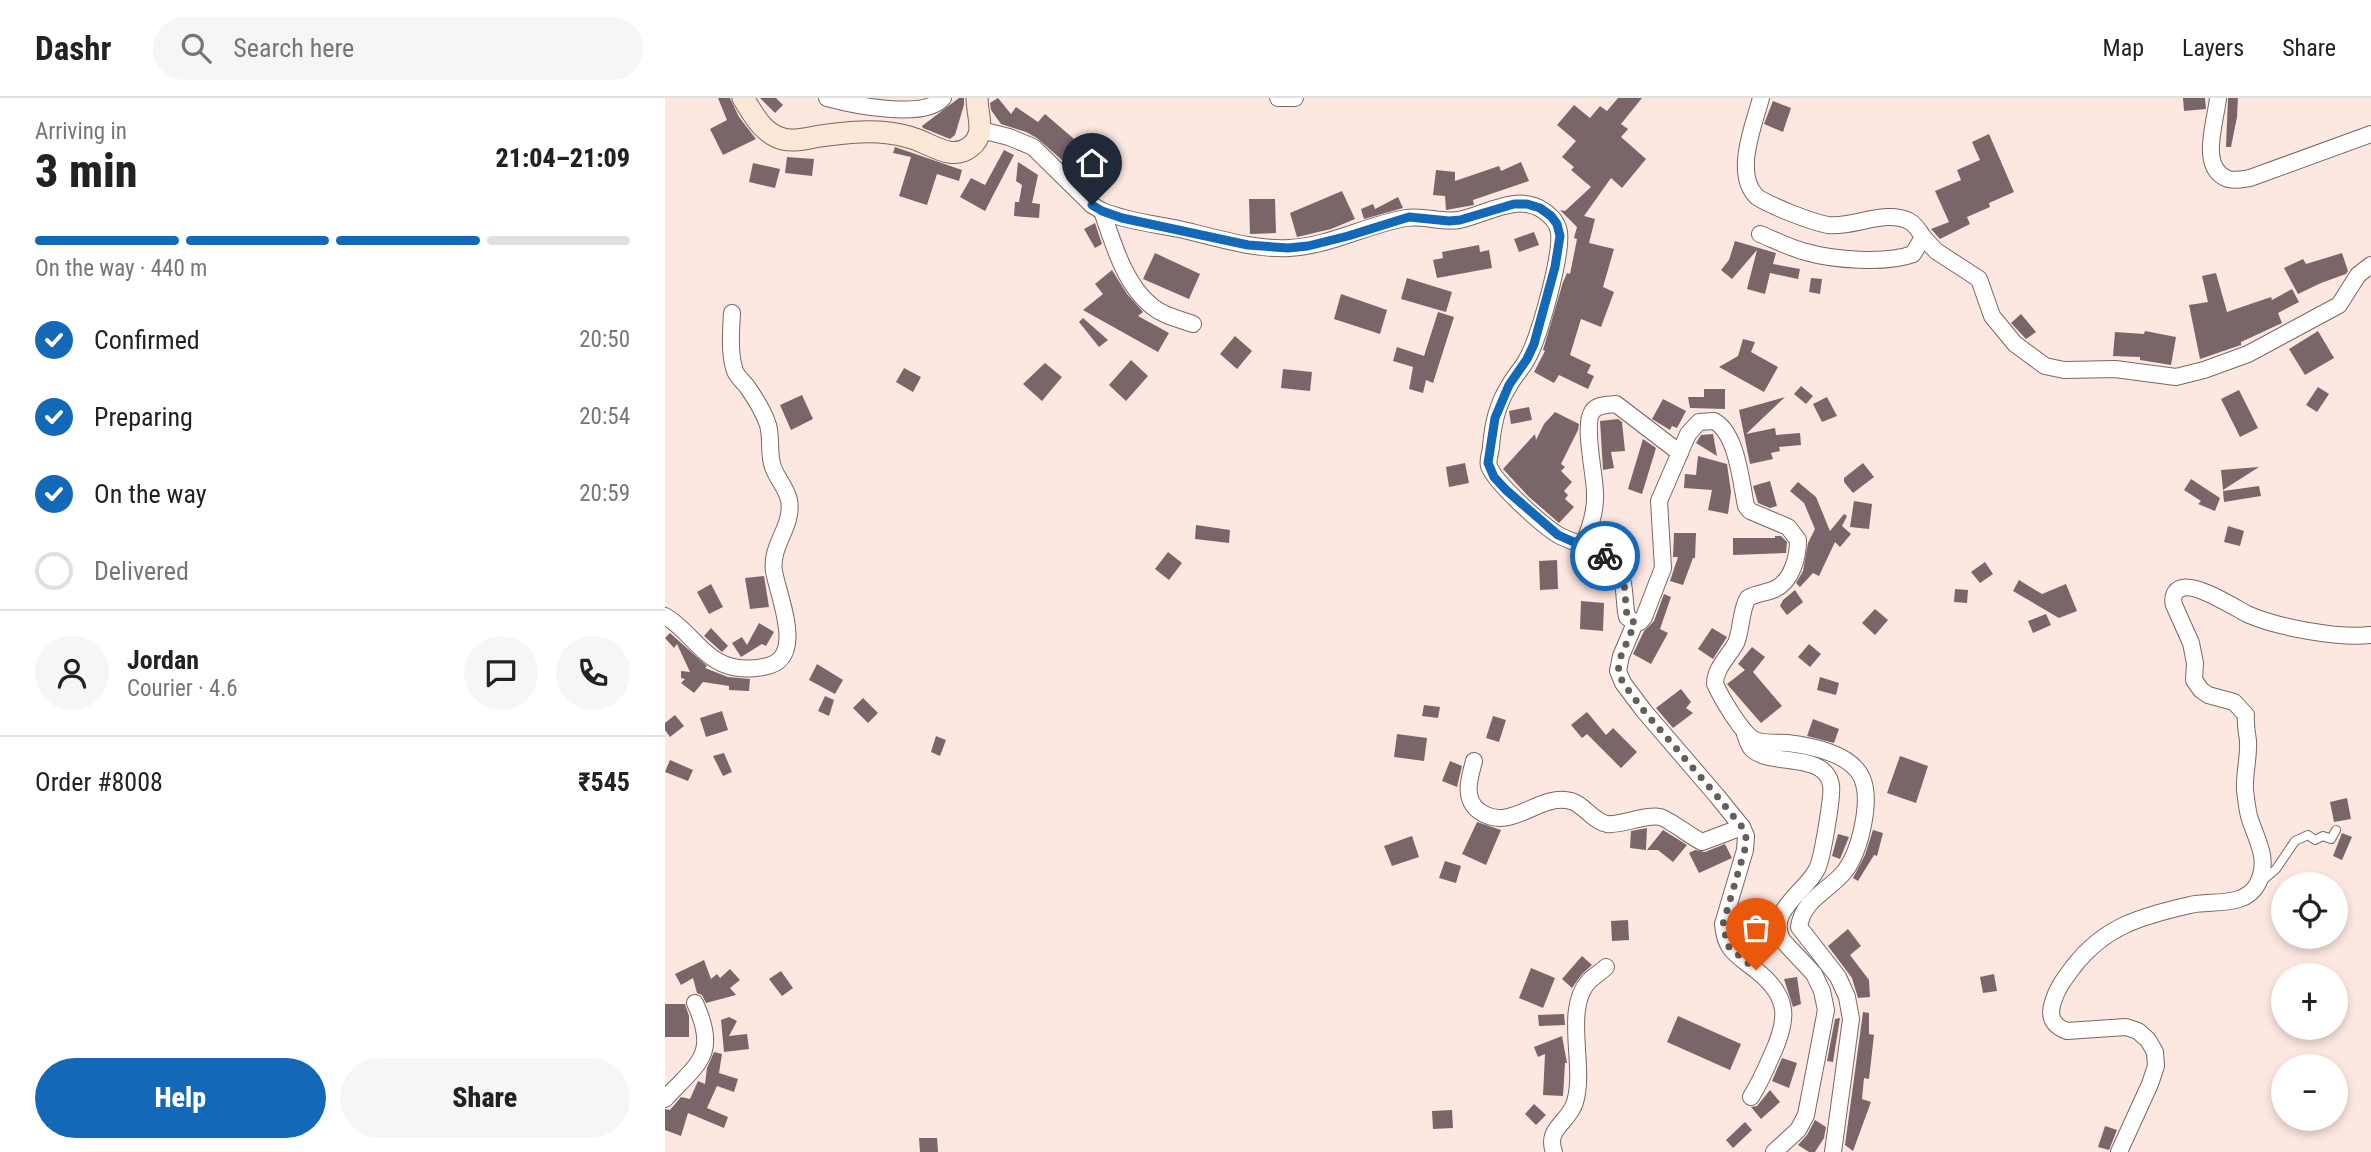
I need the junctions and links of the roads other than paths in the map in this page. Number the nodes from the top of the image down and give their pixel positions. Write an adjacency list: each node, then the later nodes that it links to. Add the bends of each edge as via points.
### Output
1 (743, 98): 9 (street, via 763,127 783,139 873,131 915,139 950,153 969,148)
2 (827, 98): 3 (street, via 924,109)
3 (943, 98)
4 (977, 98): 9 (street)
5 (1278, 98): 6 (street)
6 (1296, 98)
7 (1761, 98): 13 (street, via 1746,176 1757,197 1829,225 1900,218 1912,222)
8 (2218, 98): 10 (street, via 2212,162 2217,173 2230,180 2250,178)
9 (981, 131): 11 (street, via 1033,147)
10 (2371, 134)
11 (1102, 211): 16 (street, via 1137,289 1151,306); 18 (street, via 1248,245 1288,248 1335,240 1409,217 1449,221 1514,204 1540,208 1557,224 1560,236 1555,267 1534,344 1495,418 1488,463 1506,490 1558,535)
12 (1761, 234): 13 (street, via 1804,252 1891,260 1913,254)
13 (1923, 237): 14 (street, via 1979,279 1996,322 2015,344 2045,366 2176,377 2248,354 2339,305)
14 (2371, 264)
15 (731, 313): 19 (street, via 735,372 767,422 771,461 790,503 773,568 785,611 785,652 770,666 727,666 703,651)
16 (1192, 324)
17 (1680, 453): 18 (street, via 1616,404 1592,410 1596,496); 20 (street, via 1659,501 1661,575 1644,617); 22 (street, via 1699,422 1721,424 1733,446 1746,506 1788,527 1798,540 1786,580 1748,598 1738,636 1715,677 1719,692)
18 (1583, 545): 20 (street, via 1614,564 1624,582 1627,617)
19 (665, 615)
20 (1635, 623): 24 (street, via 1618,671 1623,683)
21 (2371, 635): 26 (street, via 2328,634 2288,626 2247,614 2191,588 2182,587 2172,598 2191,643 2194,680 2208,695 2234,702 2246,715 2245,787 2249,816 2263,855)
22 (1743, 729): 32 (street, via 1753,750 1808,764 1823,771 1831,786 1817,869 1778,923 1783,941 1814,974 1826,1010 1806,1115 1798,1130); 33 (street, via 1755,740 1798,745 1842,758 1862,778 1866,801 1854,856 1805,907 1798,927 1838,977 1851,1019)
23 (1474, 761): 24 (street, via 1468,782 1471,802 1497,819 1559,800 1573,801 1609,825 1661,817 1702,842)
24 (1742, 827): 29 (street, via 1745,849 1723,924 1724,935 1728,946 1778,992 1785,1016 1781,1037)
25 (2336, 830): 26 (lane, via 2331,839 2308,835 2295,841 2276,869)
26 (2257, 885): 34 (street, via 2233,901 2193,904 2123,925 2088,948 2057,990 2050,1010 2059,1028 2126,1027 2138,1031 2155,1052 2150,1084)
27 (1606, 967): 31 (street, via 1588,982 1577,1008 1577,1095 1566,1120 1553,1131)
28 (695, 1003): 30 (street, via 706,1038 702,1059)
29 (1751, 1097)
30 (665, 1099)
31 (1554, 1152)
32 (1774, 1152)
33 (1833, 1152)
34 (2119, 1152)

